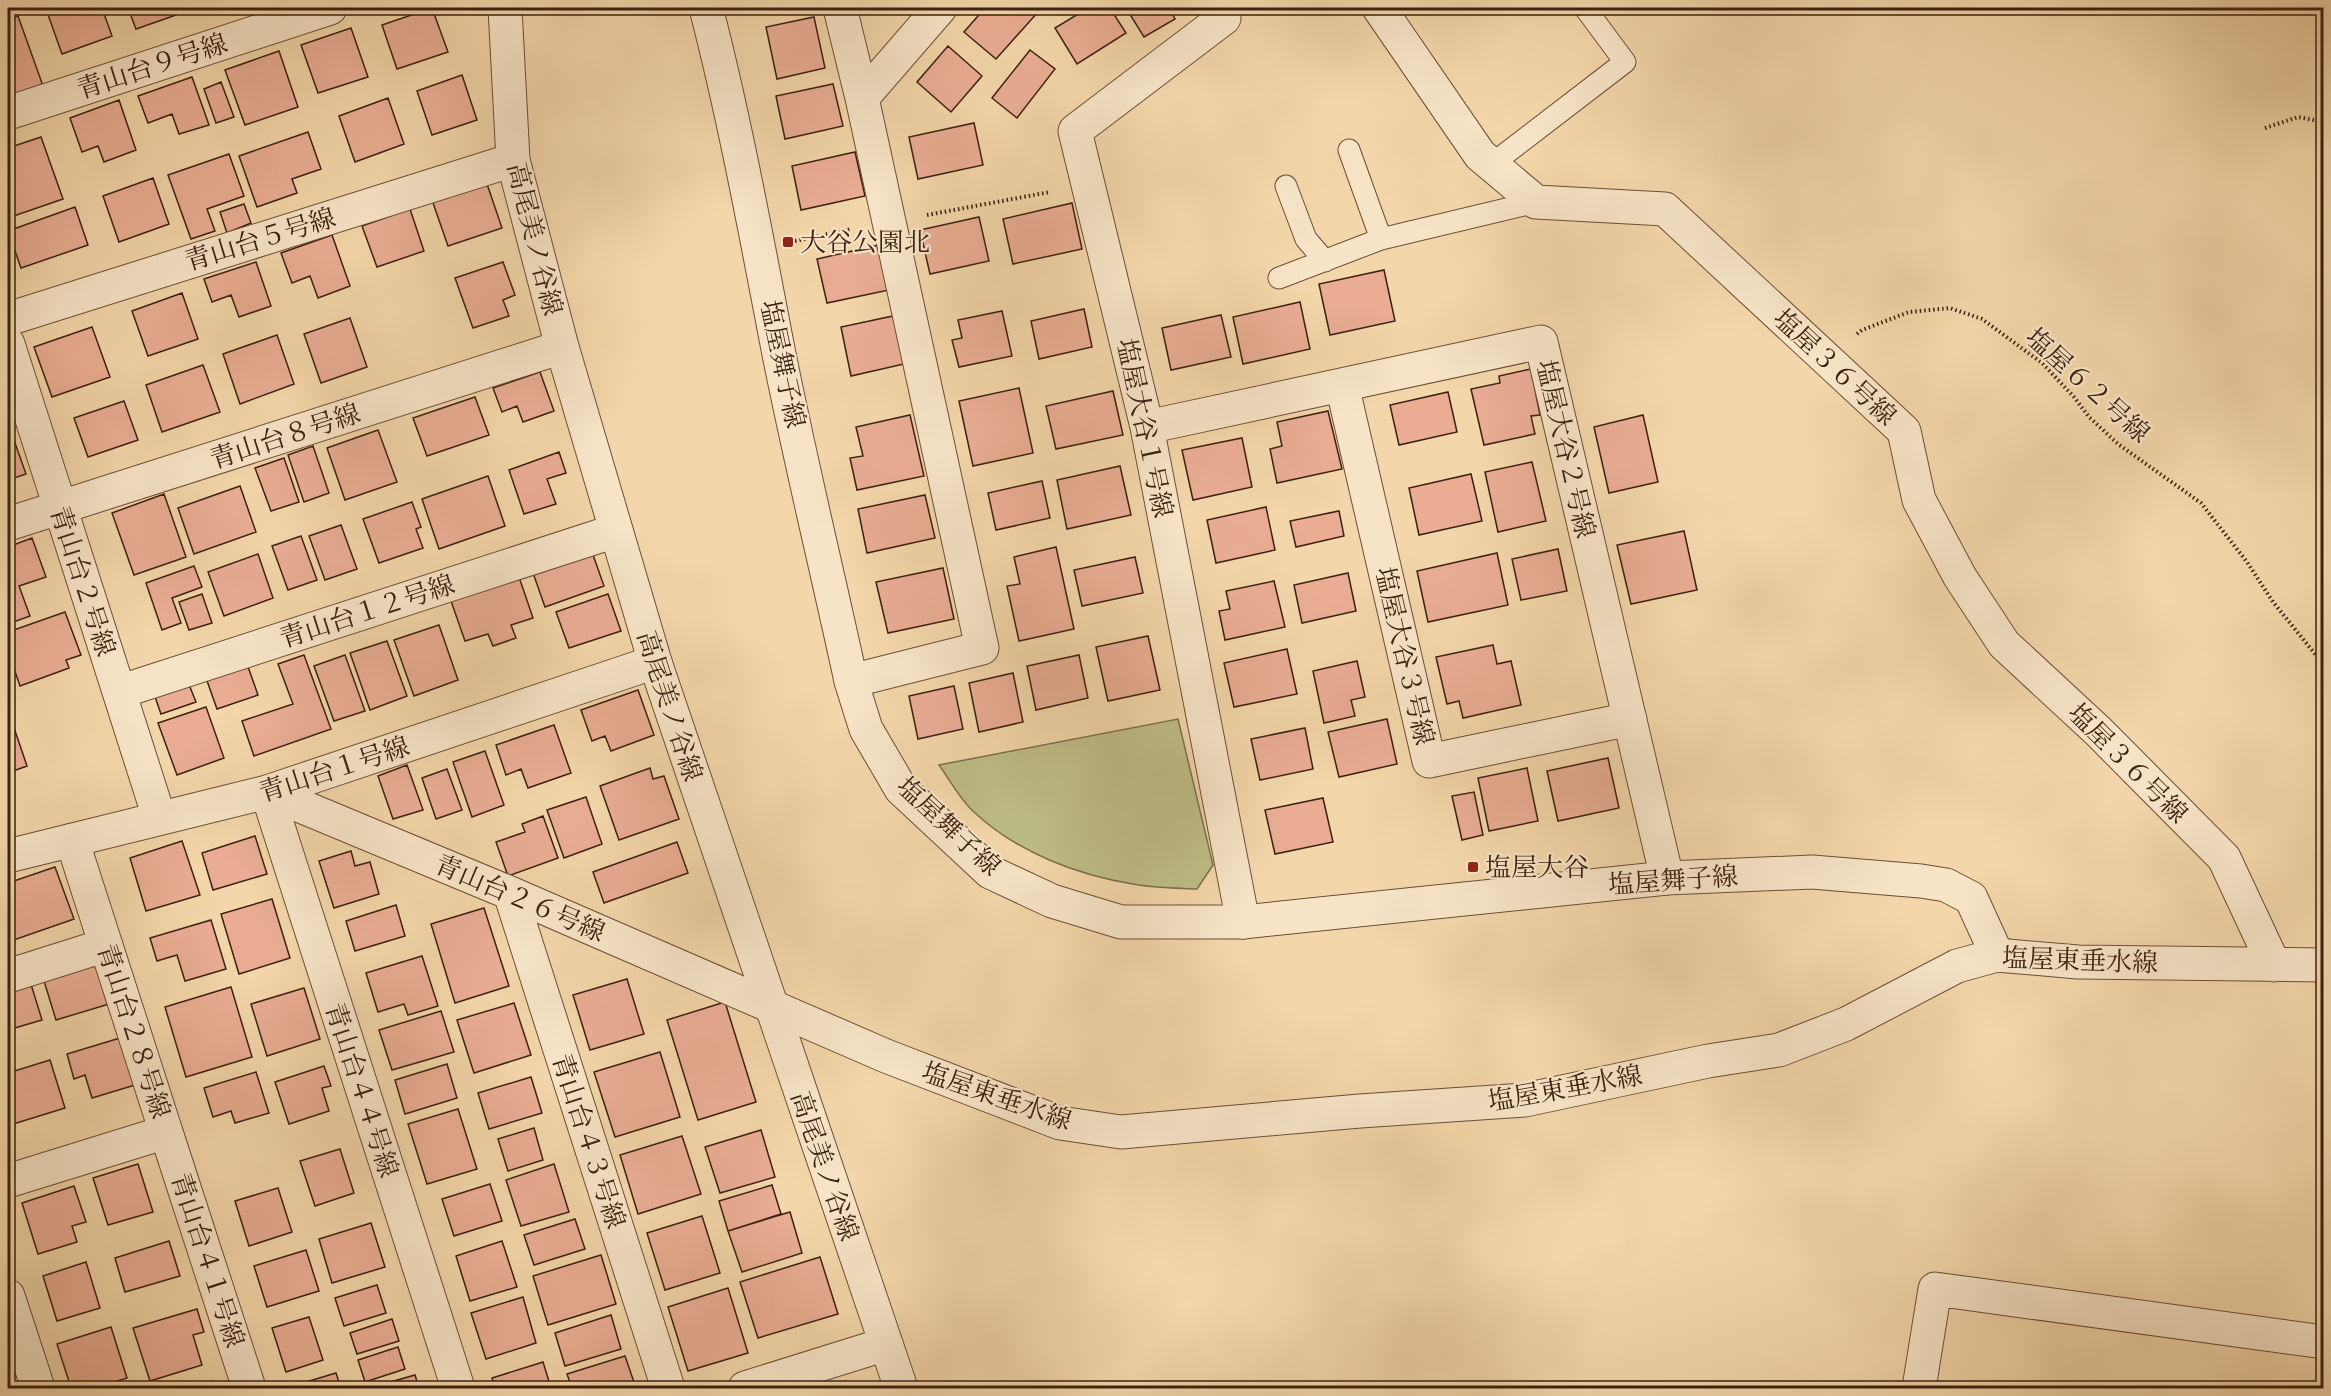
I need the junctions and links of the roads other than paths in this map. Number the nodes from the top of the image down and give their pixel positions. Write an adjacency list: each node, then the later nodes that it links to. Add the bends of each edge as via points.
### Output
1 (330, 8): 10 (street, 青山台９号線)
2 (505, 8): 12 (street, 高尾美ノ谷線)
3 (706, 8): 28 (street, 塩屋舞子線)
4 (840, 8): 9 (street)
5 (940, 8): 9 (street)
6 (1218, 8): 23 (street, 塩屋大谷１号線, via 1224,18 1076,131)
7 (1379, 8): 13 (street, via 1480,155)
8 (1585, 8): 13 (lane, via 1625,62)
9 (862, 98): 28 (street, via 982,648)
10 (8, 113)
11 (1349, 150): 16 (lane)
12 (513, 159): 19 (street, 青山台５号線); 21 (street, 高尾美ノ谷線)
13 (1491, 164): 15 (street)
14 (1286, 186): 17 (lane, via 1306,239)
15 (1536, 202): 16 (lane); 40 (street, 塩屋３６号線, via 1665,209 1904,431 1919,500 1960,577 2004,644 2099,732 2224,858)
16 (1381, 239): 17 (lane)
17 (1325, 261): 18 (lane)
18 (1280, 278)
19 (8, 318)
20 (8, 344): 24 (street, 青山台２号線)
21 (562, 346): 24 (street, 青山台８号線); 26 (street, 高尾美ノ谷線)
22 (1342, 386): 23 (street, 塩屋大谷２号線); 30 (street, 塩屋大谷３号線, via 1429,761); 30 (street, 塩屋大谷２号線, via 1541,342)
23 (1147, 427): 37 (street, 塩屋大谷１号線)
24 (60, 508): 25 (street, 青山台８号線); 29 (street, 青山台２号線)
25 (8, 524)
26 (615, 531): 27 (street, 高尾美ノ谷線); 29 (street, 青山台１２号線)
27 (655, 662): 31 (street, 青山台１号線); 43 (street, 高尾美ノ谷線)
28 (851, 681): 37 (street, 塩屋舞子線, via 866,729 901,789 990,872 1052,902 1121,922)
29 (119, 692): 32 (street, 青山台２号線)
30 (1630, 719): 35 (street, 塩屋大谷２号線)
31 (267, 792): 32 (street, 青山台１号線); 36 (street, 青山台２６号線); 51 (street, 青山台４４号線)
32 (159, 817): 33 (street, 青山台１号線)
33 (72, 840): 34 (street, 青山台１号線); 38 (street, 青山台２８号線)
34 (8, 856)
35 (1667, 879): 37 (street, 塩屋舞子線); 39 (street, 塩屋舞子線, via 1812,872 1946,885 1971,898)
36 (510, 893): 43 (street, 青山台２６号線); 52 (street, 青山台４３号線)
37 (1243, 922)
38 (106, 945): 42 (street); 44 (street, 青山台２８号線)
39 (1997, 955): 40 (street, 塩屋東垂水線, via 2078,962); 43 (street, 塩屋東垂水線, via 1957,966 1846,1024 1779,1050 1525,1100 1121,1132 1060,1123 886,1056)
40 (2274, 965): 41 (street, 塩屋東垂水線)
41 (2324, 965)
42 (8, 976)
43 (771, 1006): 48 (street, 高尾美ノ谷線)
44 (166, 1132): 45 (street, 青山台２８号線); 50 (street, 青山台４１号線)
45 (8, 1181)
46 (8, 1296): 49 (street)
47 (2324, 1341): 55 (street, via 1935,1289)
48 (886, 1344): 53 (street); 54 (street, 高尾美ノ谷線)
49 (38, 1389)
50 (249, 1389)
51 (458, 1389)
52 (668, 1389)
53 (745, 1389)
54 (901, 1389)
55 (1919, 1389)

